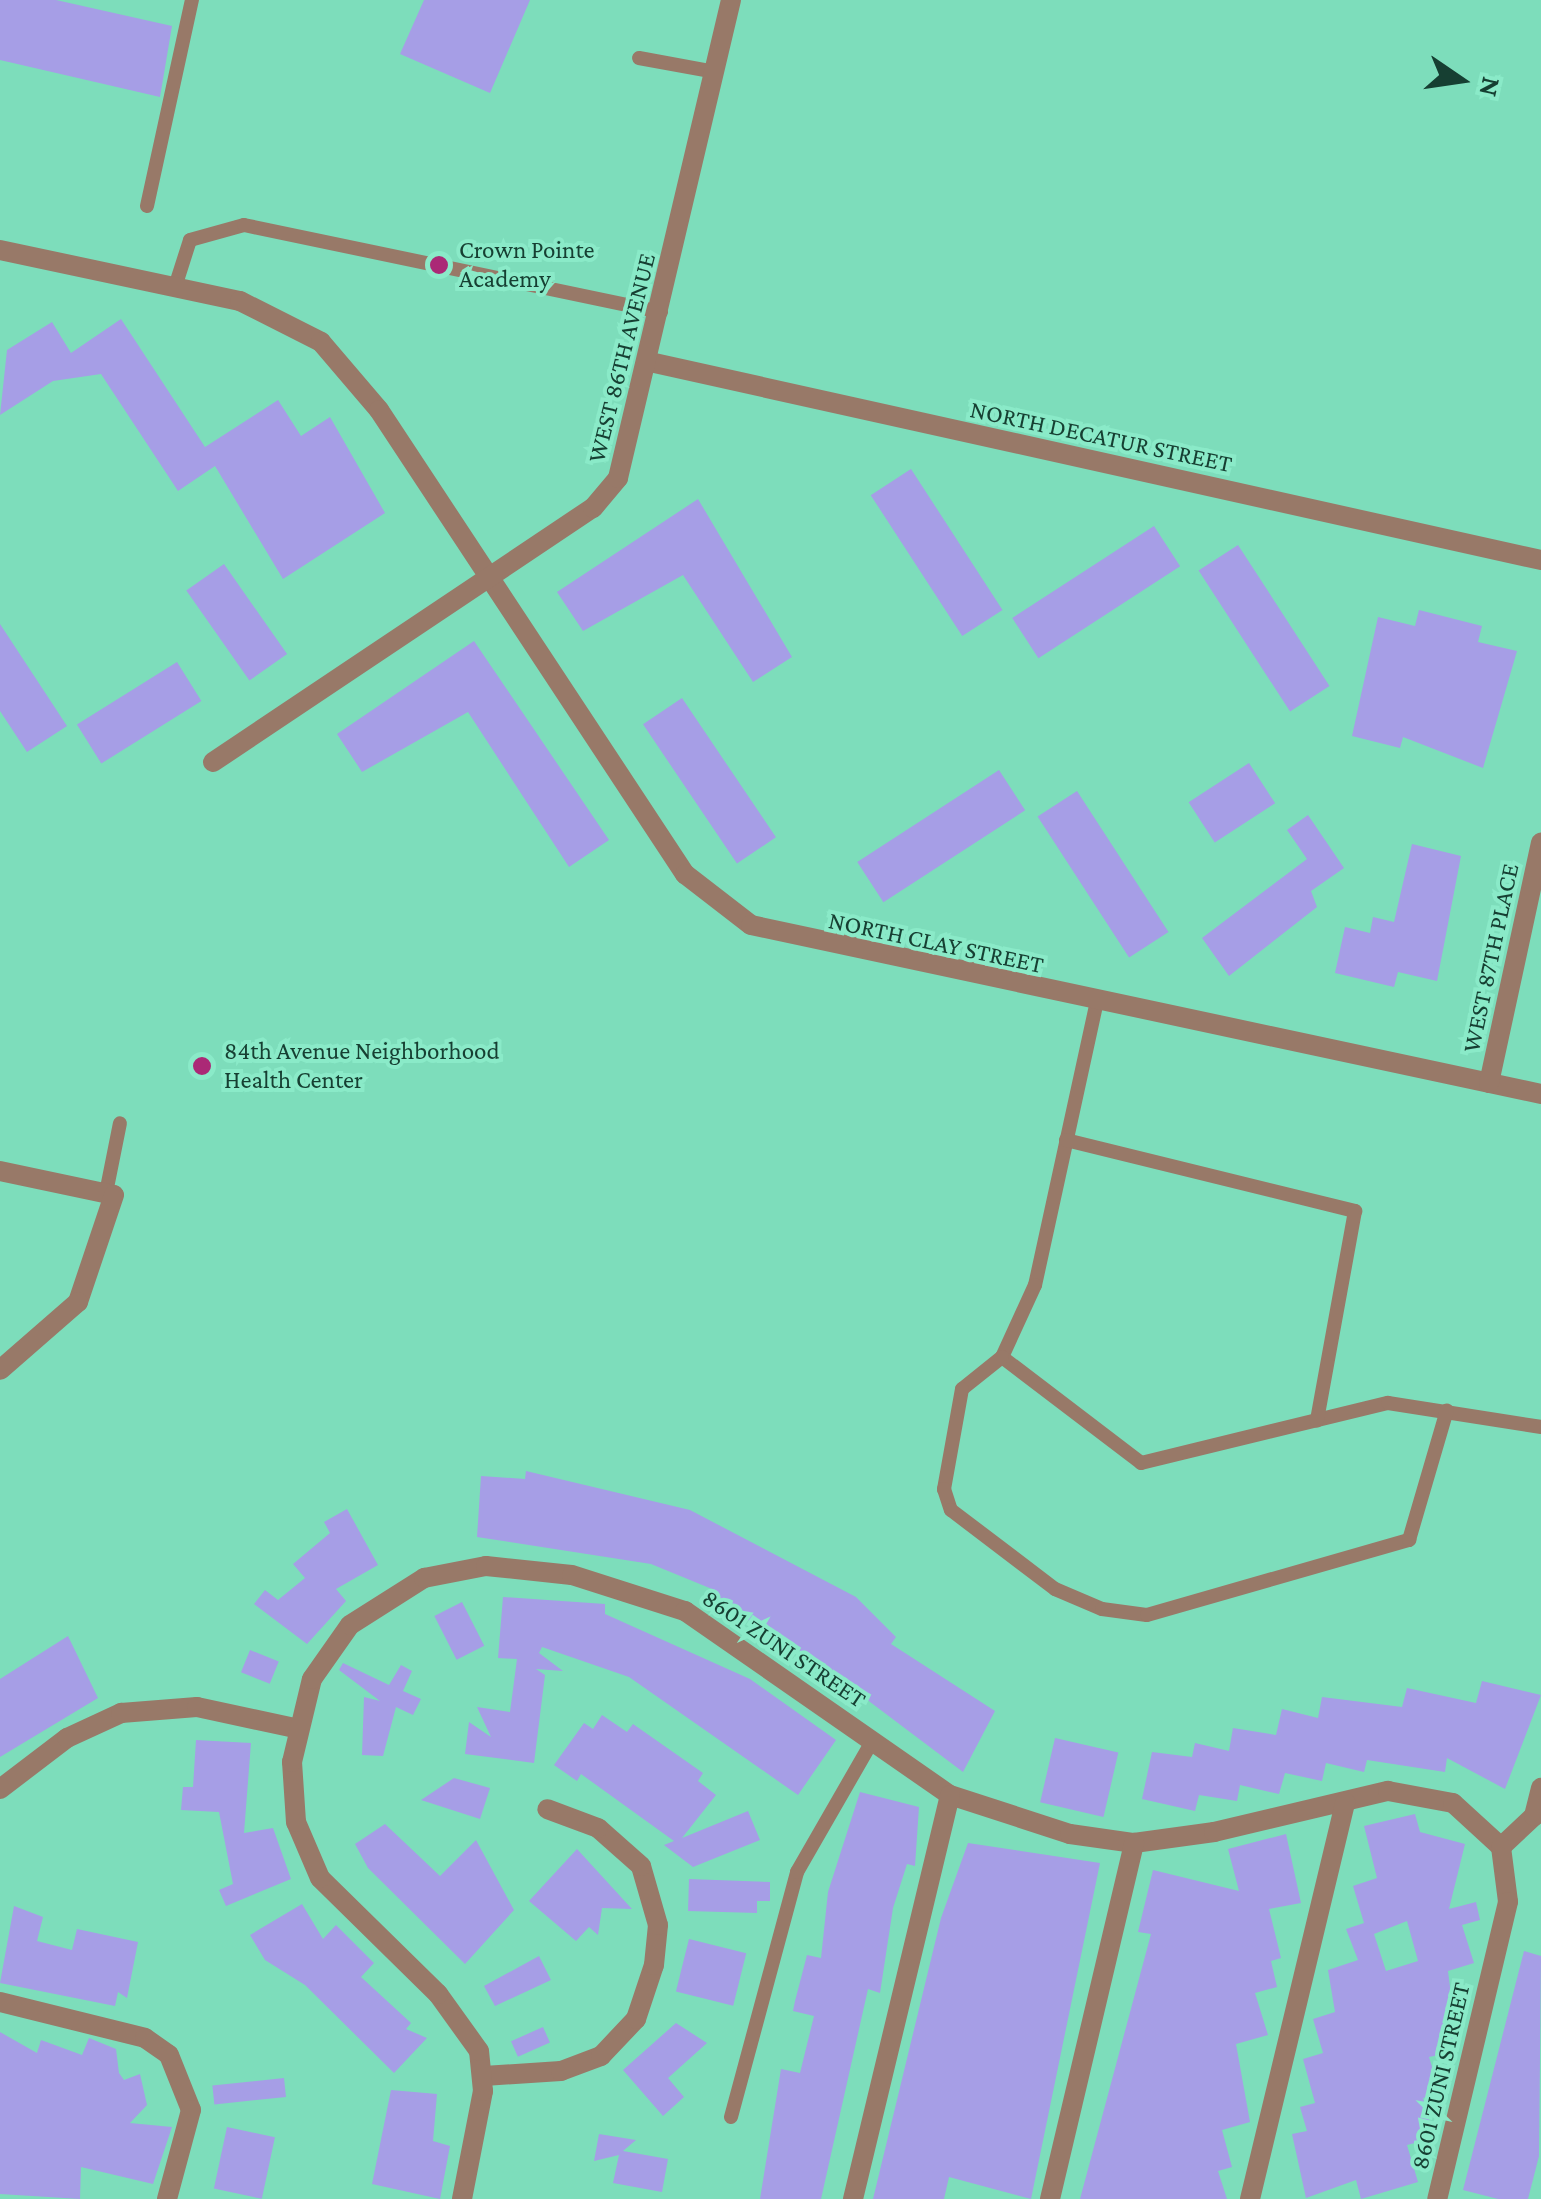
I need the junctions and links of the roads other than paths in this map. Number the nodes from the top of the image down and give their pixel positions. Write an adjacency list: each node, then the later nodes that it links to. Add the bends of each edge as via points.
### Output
1 (192, 0): 5 (lane)
2 (731, 0): 4 (street, WEST 86TH AVENUE)
3 (640, 58): 4 (lane)
4 (715, 72): 8 (street, WEST 86TH AVENUE)
5 (147, 206)
6 (0, 250): 7 (street)
7 (175, 288): 8 (lane, via 190,240 244,225); 11 (street, via 257,306 321,342 368,396)
8 (661, 312): 9 (street, WEST 86TH AVENUE)
9 (650, 362): 10 (street, NORTH DECATUR STREET); 11 (street, WEST 86TH AVENUE, via 624,466 603,498)
10 (1541, 560)
11 (489, 580): 12 (street, WEST 86TH AVENUE); 14 (street, NORTH CLAY STREET, via 685,874 717,907 796,940)
12 (213, 762)
13 (1541, 843): 15 (street, WEST 87TH PLACE)
14 (1097, 1002): 15 (street, NORTH CLAY STREET); 18 (lane)
15 (1489, 1083): 16 (street, NORTH CLAY STREET)
16 (1541, 1094)
17 (120, 1123): 20 (lane)
18 (1066, 1140): 21 (lane, via 1035,1285); 24 (lane, via 1355,1211)
19 (0, 1171): 20 (street)
20 (110, 1194): 22 (street, via 78,1302)
21 (1002, 1357): 23 (lane, via 962,1389 944,1489 950,1510 1055,1589 1147,1615 1408,1540); 24 (lane, via 1141,1463)
22 (0, 1370)
23 (1447, 1410): 24 (lane, via 1388,1403); 25 (lane)
24 (1317, 1421)
25 (1541, 1426)
26 (295, 1728): 27 (street, 8601 ZUNI STREET, via 323,1659 370,1608 443,1572 512,1566 684,1611); 28 (street, via 198,1707 139,1709 67,1738); 36 (street, 8601 ZUNI STREET, via 296,1822 320,1878 460,2018)
27 (873, 1740): 30 (street, 8601 ZUNI STREET); 37 (lane, via 797,1872)
28 (0, 1788)
29 (1541, 1788): 34 (street, via 1534,1816)
30 (950, 1794): 33 (street, 8601 ZUNI STREET, via 1070,1834); 40 (street)
31 (1345, 1802): 33 (street, 8601 ZUNI STREET); 34 (street, 8601 ZUNI STREET, via 1420,1791 1453,1803); 42 (street)
32 (546, 1809): 36 (street, via 598,1828 640,1866 658,1926 654,1966 636,2019 601,2056 561,2071)
33 (1134, 1843): 41 (street)
34 (1501, 1847): 43 (street, 8601 ZUNI STREET, via 1508,1902)
35 (0, 2002): 38 (street, via 145,2038 170,2055 191,2110)
36 (484, 2076): 39 (street)
37 (731, 2117)
38 (167, 2199)
39 (462, 2199)
40 (853, 2199)
41 (1050, 2199)
42 (1250, 2199)
43 (1438, 2199)

